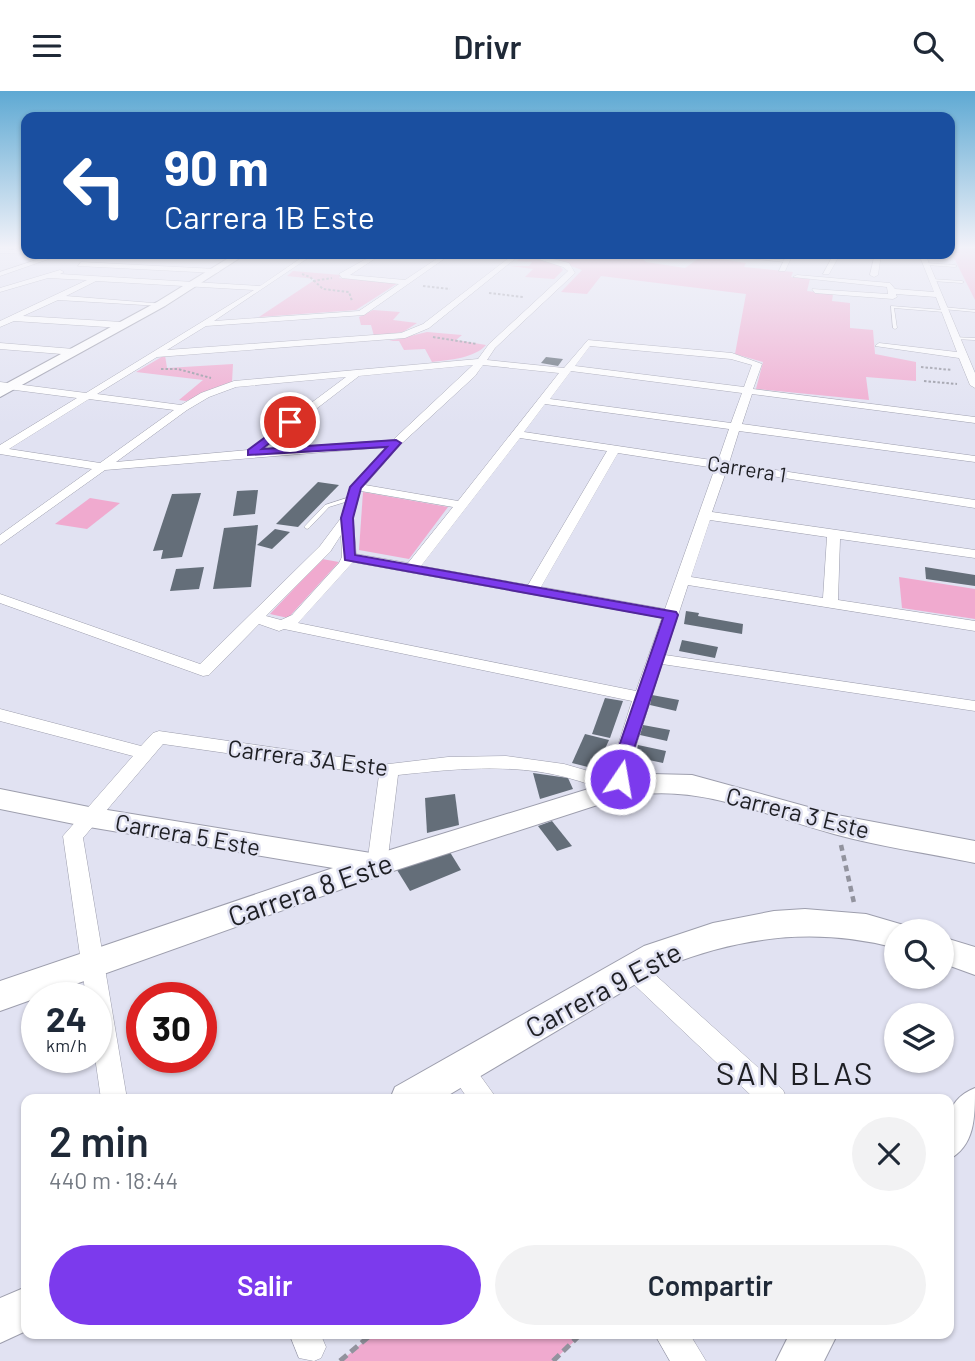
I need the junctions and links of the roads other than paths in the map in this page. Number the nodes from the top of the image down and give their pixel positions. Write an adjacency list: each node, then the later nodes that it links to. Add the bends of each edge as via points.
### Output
1 (39, 305): 10 (street)
2 (157, 305): 13 (street)
3 (235, 305): 12 (street)
4 (372, 305): 12 (street, via 361,313)
5 (452, 305): 20 (street, via 426,326 402,336)
6 (537, 305): 22 (street)
7 (942, 305): 8 (street)
8 (944, 310): 9 (lane); 14 (lane, via 892,307); 15 (street)
9 (975, 311)
10 (12, 318): 11 (street); 13 (street)
11 (0, 324)
12 (205, 324): 20 (street)
13 (122, 325): 19 (street)
14 (895, 328)
15 (954, 338): 16 (lane); 21 (street)
16 (975, 339)
17 (0, 346): 19 (street)
18 (879, 346): 21 (street)
19 (74, 352): 27 (street)
20 (156, 354): 29 (street)
21 (961, 355): 24 (street)
22 (479, 362): 23 (street); 25 (street); 35 (street, via 472,375)
23 (567, 370): 28 (street); 28 (street, via 588,343 754,361); 30 (street)
24 (970, 372): 26 (street)
25 (358, 373): 31 (street, via 234,384); 38 (street)
26 (975, 386)
27 (4, 388): 29 (street)
28 (748, 391): 32 (street); 33 (street)
29 (87, 396): 31 (street); 37 (street)
30 (542, 401): 33 (street); 34 (street)
31 (183, 408): 41 (street)
32 (975, 420)
33 (736, 427): 39 (street); 40 (street)
34 (518, 434): 36 (street, Carrera 1); 44 (street)
35 (396, 443): 38 (street); 42 (street)
36 (614, 449): 40 (street, Carrera 1); 54 (street)
37 (0, 451): 41 (street)
38 (251, 453): 41 (street)
39 (975, 459)
40 (721, 463): 43 (street, Carrera 1); 45 (street)
41 (103, 467): 49 (street)
42 (354, 492): 44 (street); 46 (street); 47 (lane, via 327,506)
43 (975, 503)
44 (461, 505): 52 (street)
45 (705, 515): 48 (street); 53 (street)
46 (347, 518): 51 (street); 58 (street, via 326,549)
47 (307, 527)
48 (834, 534): 50 (street); 56 (street)
49 (0, 541)
50 (975, 554)
51 (349, 557): 52 (street); 59 (street, via 303,612)
52 (412, 568): 54 (street)
53 (683, 579): 56 (street); 57 (street)
54 (532, 590): 57 (street)
55 (0, 599): 61 (street, via 203,671)
56 (830, 603): 60 (street)
57 (671, 615): 62 (street)
58 (256, 619): 59 (street); 61 (street)
59 (282, 625): 61 (street); 63 (street)
60 (975, 626)
61 (235, 640)
62 (656, 658): 63 (street); 64 (street)
63 (642, 698): 68 (street, via 623,758)
64 (975, 706)
65 (0, 715): 66 (street)
66 (152, 745): 67 (street, Carrera 3A Este); 70 (street)
67 (388, 771): 68 (street, Carrera 3A Este, via 506,762 564,770); 72 (street)
68 (622, 788): 71 (street, Carrera 3 Este, via 657,781 692,784 836,825); 72 (street, Carrera 8 Este)
69 (0, 799): 70 (street, Carrera 5 Este)
70 (89, 817): 72 (street, Carrera 5 Este); 76 (street, via 73,837)
71 (975, 852)
72 (377, 865): 76 (street, Carrera 8 Este)
73 (884, 932): 77 (street, Carrera 9 Este, via 859,925 793,921 752,927 684,944)
74 (954, 954): 75 (street)
75 (975, 961)
76 (93, 964): 78 (street, Carrera 8 Este); 80 (street)
77 (634, 969): 79 (street, Carrera 9 Este); 83 (street)
78 (0, 996)
79 (460, 1068): 81 (street, Carrera 9 Este); 82 (street)
80 (113, 1094)
81 (416, 1094)
82 (480, 1094)
83 (769, 1094)
84 (975, 1106): 85 (street)
85 (954, 1133)
86 (21, 1310): 87 (street)
87 (0, 1321)
88 (673, 1339): 90 (street)
89 (812, 1339): 91 (street)
90 (690, 1361)
91 (798, 1361)

